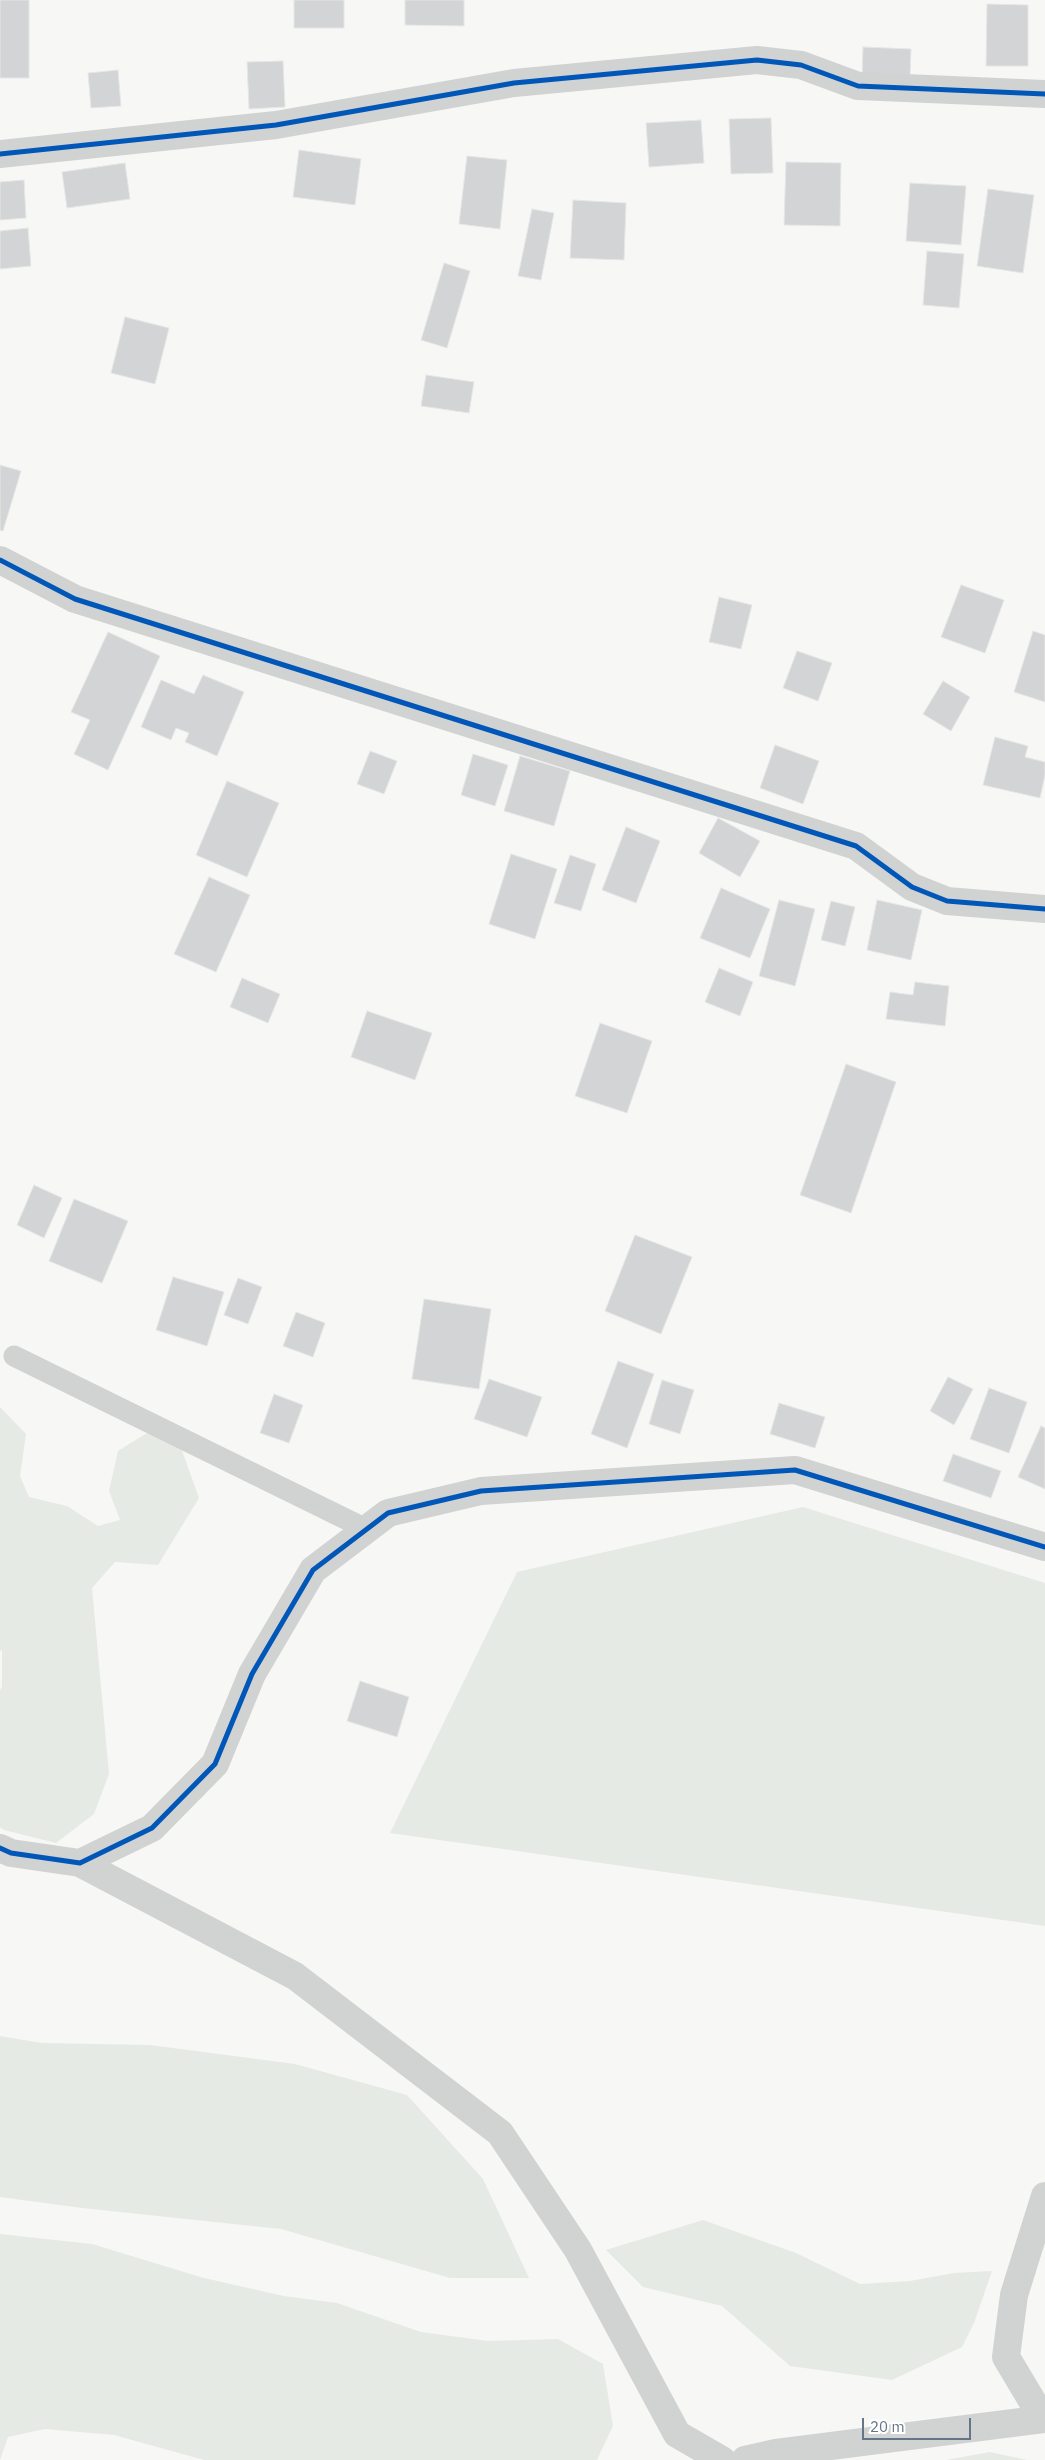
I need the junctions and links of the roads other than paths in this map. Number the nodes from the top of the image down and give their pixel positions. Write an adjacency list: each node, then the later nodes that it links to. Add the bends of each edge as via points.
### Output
1 (1045, 94): 2 (street, via 858,86 801,65 757,60 514,83 276,125)
2 (0, 154)
3 (0, 560): 4 (street, via 75,599 856,846 912,887 947,901)
4 (1045, 909)
5 (14, 1356): 6 (lane)
6 (366, 1529): 7 (street, via 388,1513 481,1491 795,1470); 9 (street, via 313,1570 252,1674 215,1764 152,1828)
7 (1045, 1547)
8 (0, 1848): 9 (street, via 11,1853)
9 (80, 1863): 12 (street, via 295,1976 500,2133 578,2250 678,2434)
10 (1045, 2196): 11 (street, via 1014,2294 1006,2357)
11 (1044, 2419): 13 (street, via 776,2453)
12 (722, 2460)
13 (745, 2460)

